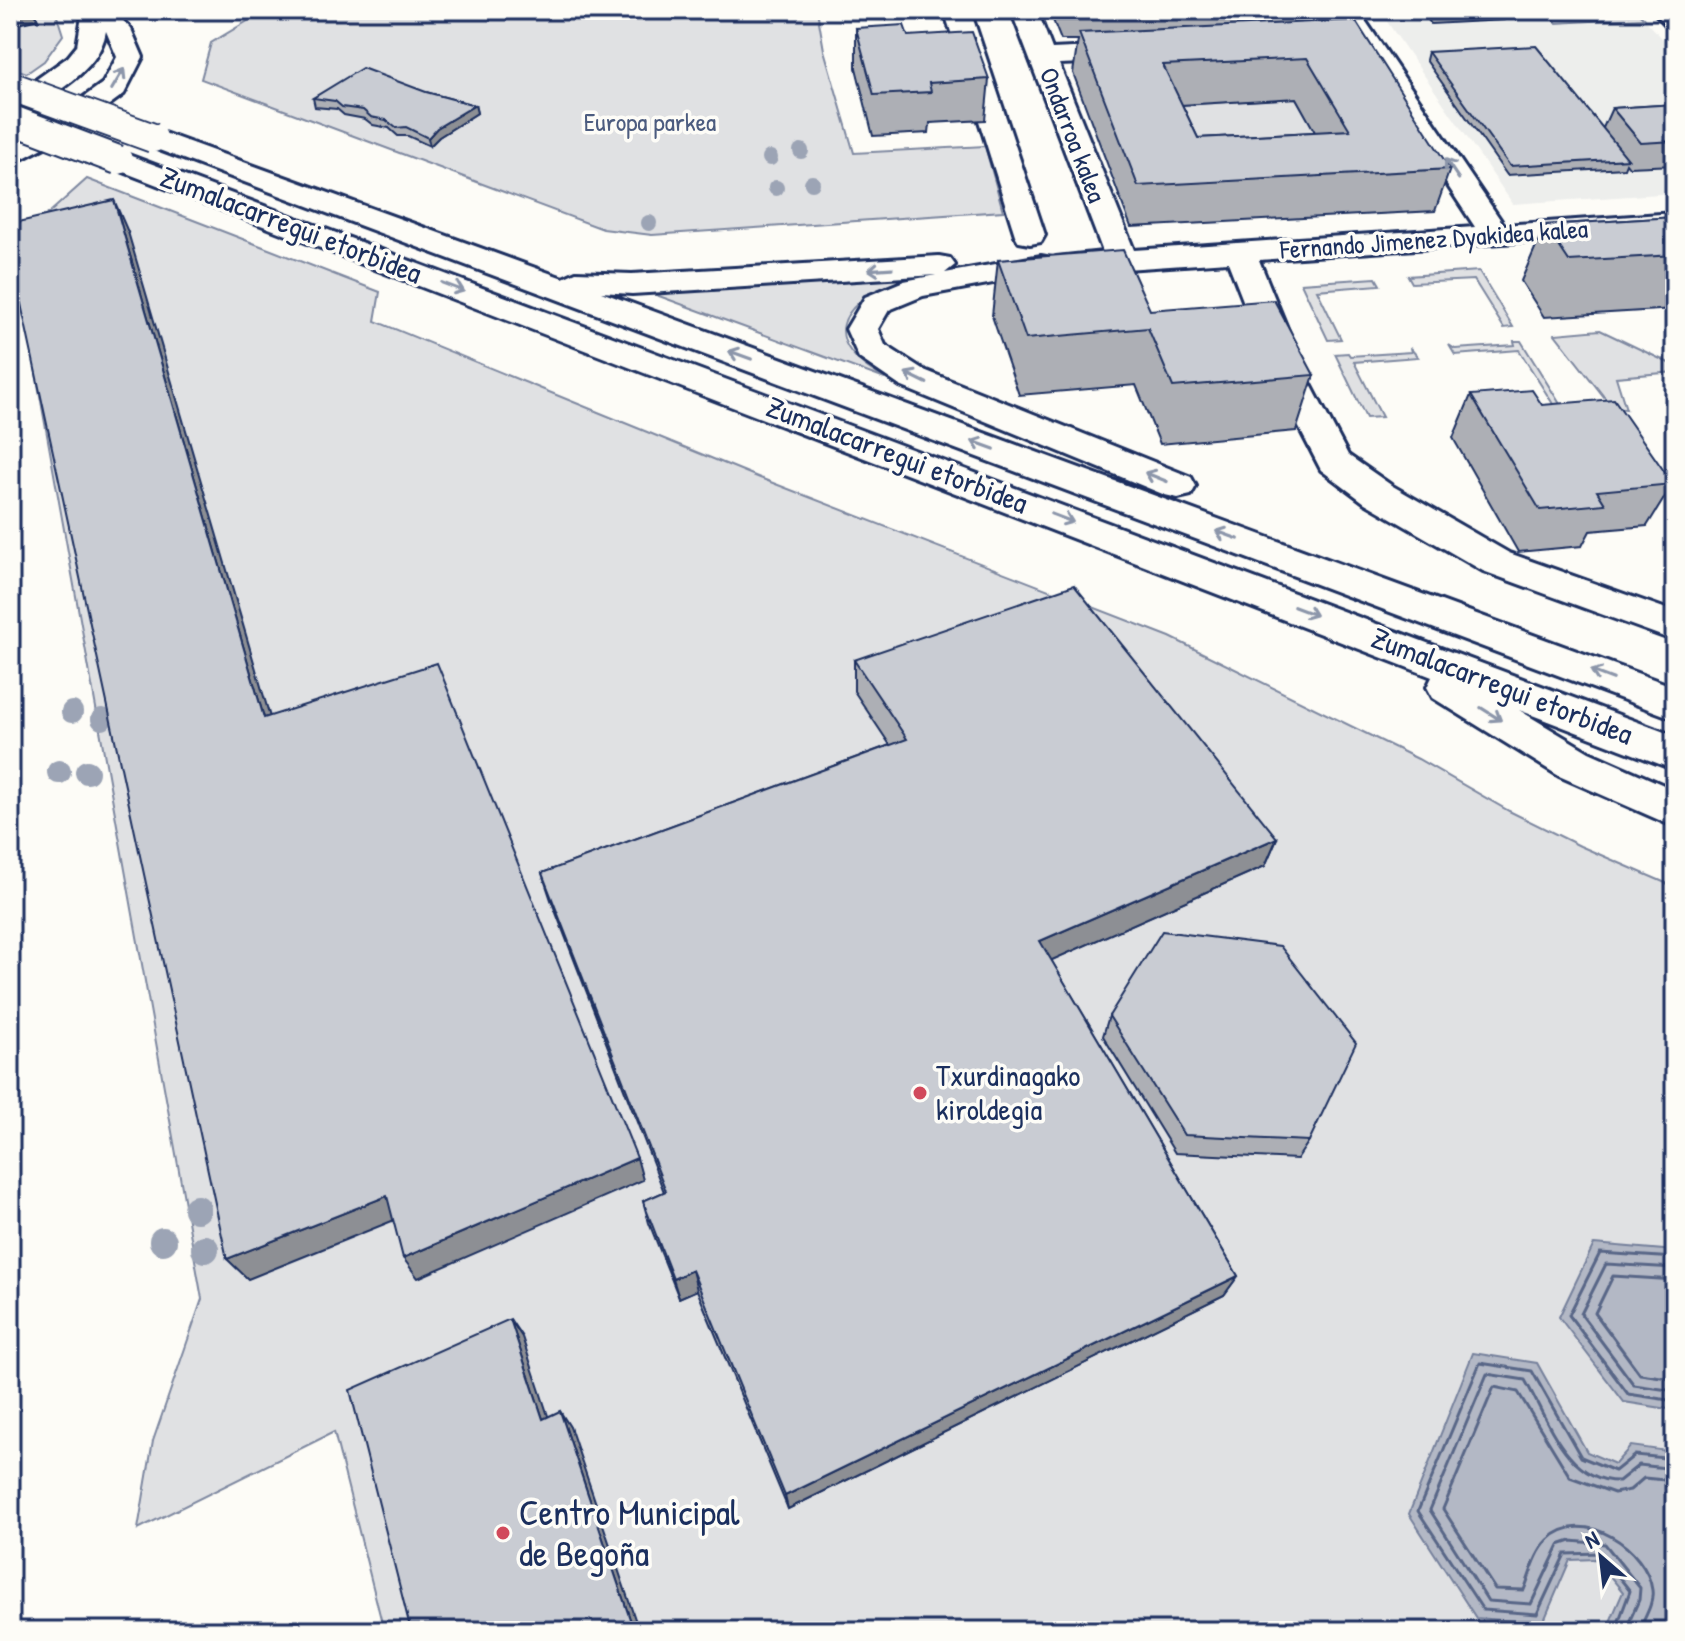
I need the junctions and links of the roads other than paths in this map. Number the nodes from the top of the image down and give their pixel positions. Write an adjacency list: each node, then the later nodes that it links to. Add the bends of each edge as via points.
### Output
1 (97, 10): 12 (main road, via 90,47 78,63); 14 (main road, one-way to 1, via 114,88 130,57 118,29)
2 (957, 10): 17 (main road)
3 (1024, 10): 10 (main road, Ondarroa kalea)
4 (1345, 10): 7 (main road)
5 (1665, 10): 6 (main road)
6 (1675, 20)
7 (1366, 41): 8 (main road); 16 (main road, one-way to 7)
8 (1335, 43)
9 (1166, 51): 10 (main road)
10 (1043, 57): 19 (main road, Ondarroa kalea)
11 (10, 86): 20 (main road, Zumalacarregui etorbidea, bridge)
12 (10, 111)
13 (10, 119): 23 (main road, Zumalacarregui etorbidea, one-way to 23, bridge)
14 (10, 156)
15 (1675, 222): 16 (main road, Fernando Jimenez Dyakidea kalea)
16 (1495, 234): 18 (main road, Fernando Jimenez Dyakidea kalea)
17 (1036, 250): 19 (main road, Fernando Jimenez Dyakidea kalea); 20 (main road, one-way to 20, via 938,265 632,284); 21 (main road, one-way to 17, via 1243,511 912,378 871,351 862,329 876,304)
18 (1240, 252): 19 (main road, Fernando Jimenez Dyakidea kalea); 22 (main road, Fernando Jimenez Dyakidea kalea, via 1290,377 1334,462 1378,494 1496,562)
19 (1122, 260)
20 (538, 280): 21 (main road, Zumalacarregui etorbidea, one-way to 20)
21 (1374, 589): 24 (main road, Zumalacarregui etorbidea, one-way to 21)
22 (1675, 627)
23 (1353, 629): 25 (main road, Zumalacarregui etorbidea); 26 (main road, one-way to 26, via 1574,764)
24 (1675, 703)
25 (1675, 753)
26 (1675, 809)

